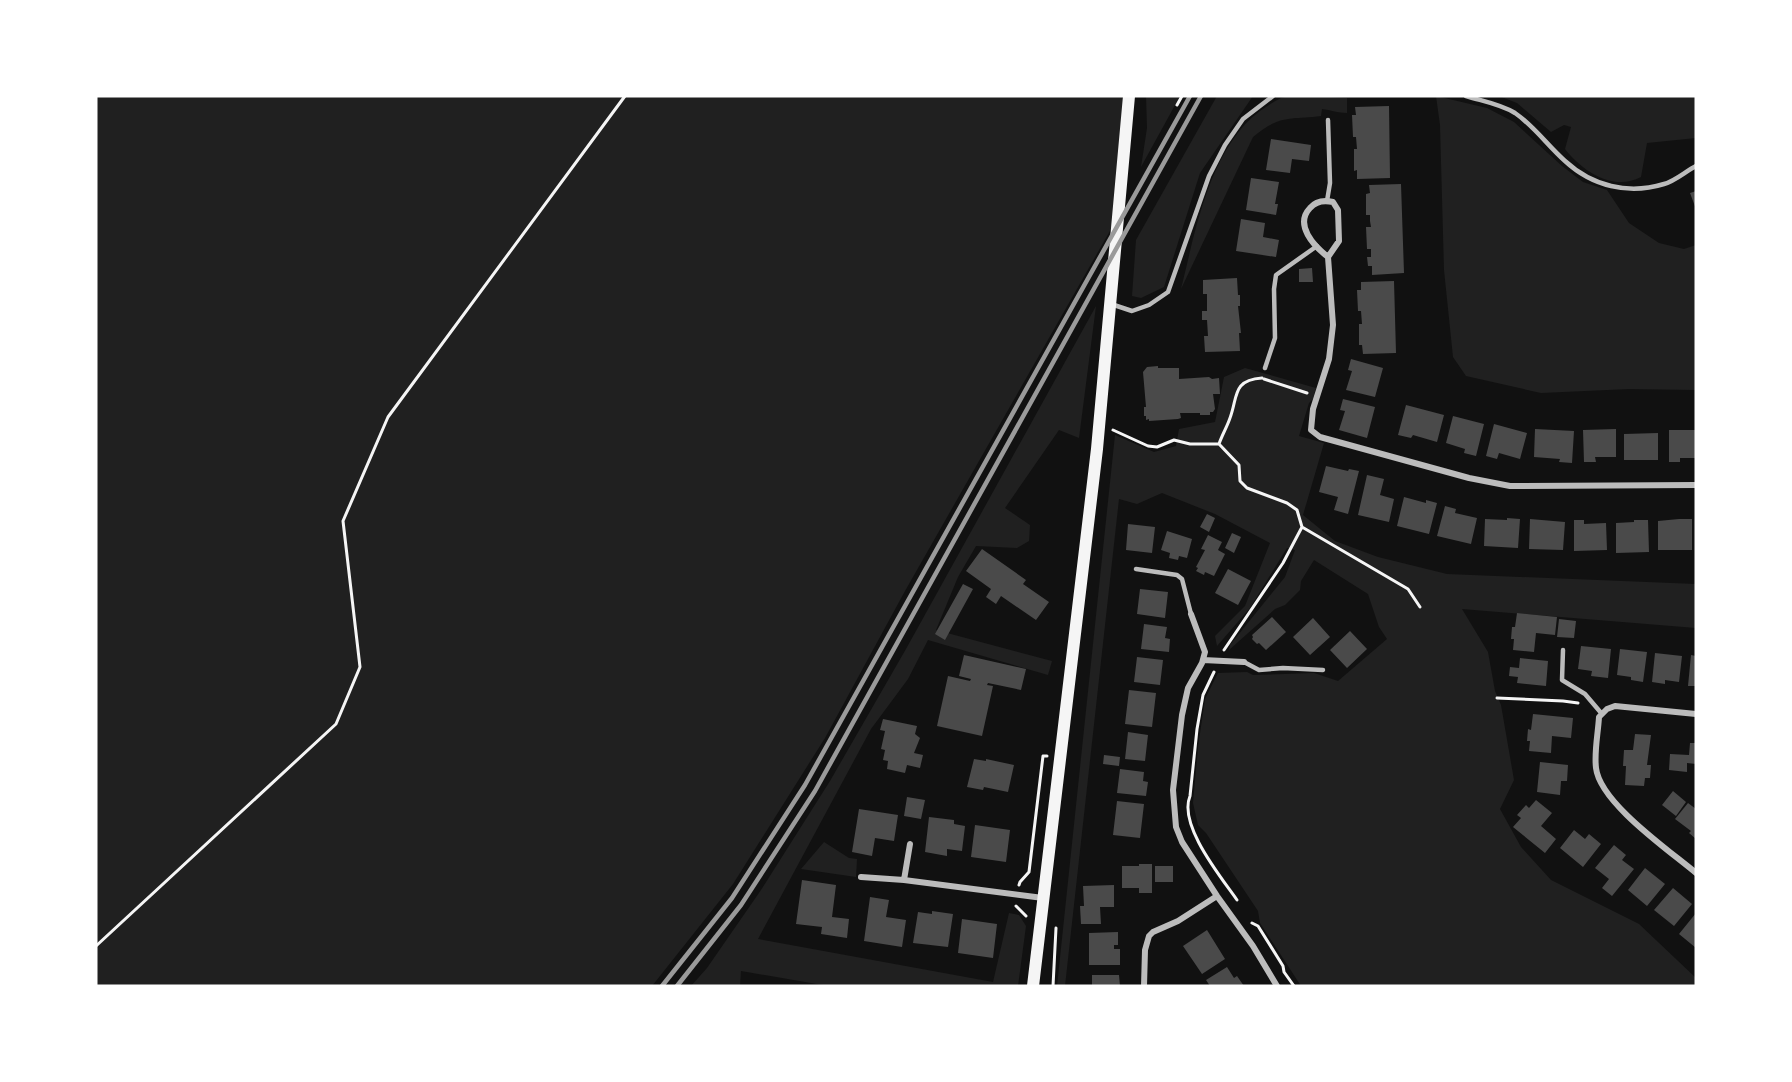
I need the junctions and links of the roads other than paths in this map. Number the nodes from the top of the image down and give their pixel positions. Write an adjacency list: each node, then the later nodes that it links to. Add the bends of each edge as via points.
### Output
1 (1129, 96): 9 (main road)
2 (1273, 96): 9 (lane, via 1242,119 1225,145 1209,177 1168,292 1132,311)
3 (1466, 96): 5 (lane, via 1514,112 1564,161 1594,182 1632,189 1665,184)
4 (1328, 120): 6 (lane)
5 (1696, 166)
6 (1327, 201): 7 (street, via 1314,204 1303,221); 8 (street, via 1333,202 1338,210 1339,241)
7 (1317, 246): 8 (street); 10 (lane, via 1276,275 1275,338)
8 (1328, 257): 11 (street, via 1333,325 1329,359 1312,409 1311,430 1320,437 1510,486)
9 (1111, 304): 25 (main road)
10 (1265, 368)
11 (1696, 485)
12 (1136, 569): 13 (lane, via 1182,579)
13 (1191, 614): 15 (street, via 1205,652)
14 (1563, 650): 19 (lane, via 1562,681 1585,694)
15 (1203, 660): 16 (street); 24 (street, via 1188,688 1182,714 1173,790 1176,827 1182,842)
16 (1244, 662): 17 (lane, via 1259,670)
17 (1323, 670)
18 (1696, 714): 19 (street, via 1615,706)
19 (1601, 716): 21 (street, via 1596,767 1604,788 1630,818)
20 (910, 844): 23 (street)
21 (1696, 873)
22 (861, 877): 23 (street)
23 (904, 880): 25 (street)
24 (1217, 896): 27 (street, via 1149,936); 28 (street)
25 (1043, 898): 26 (main road)
26 (1033, 986)
27 (1144, 986)
28 (1276, 986)

